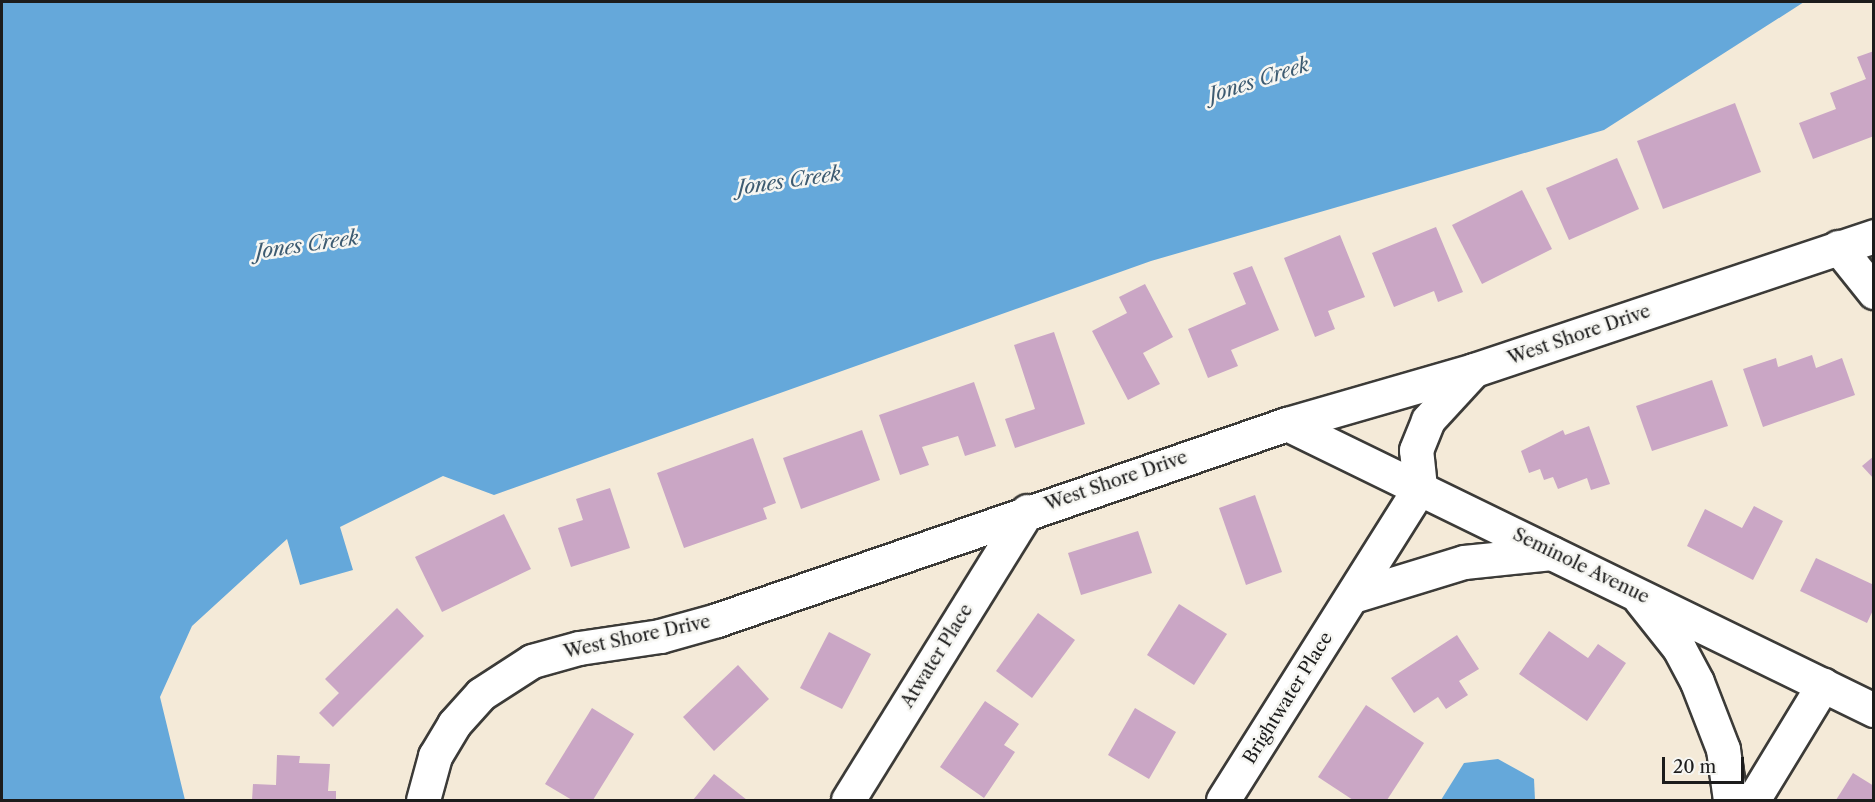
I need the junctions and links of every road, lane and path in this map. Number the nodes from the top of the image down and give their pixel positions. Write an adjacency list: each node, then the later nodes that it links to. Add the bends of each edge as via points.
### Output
1 (1874, 236): 2 (street, West Shore Drive)
2 (1838, 247): 3 (street); 4 (street, West Shore Drive)
3 (1874, 292)
4 (1474, 370): 5 (street, West Shore Drive); 6 (street, via 1445,398 1421,434 1416,450)
5 (1287, 424): 6 (street, Seminole Avenue); 7 (street, West Shore Drive)
6 (1420, 487): 8 (street, Seminole Avenue); 10 (street, Brightwater Place)
7 (1027, 511): 13 (street, West Shore Drive, via 717,620 660,636 579,648 532,661 481,694 454,724 435,756); 14 (street, Atwater Place)
8 (1553, 552): 9 (street, Seminole Avenue); 10 (street, via 1464,562)
9 (1635, 593): 11 (street, Seminole Avenue); 16 (street, via 1679,648 1697,682 1723,749)
10 (1353, 596): 15 (street, Brightwater Place)
11 (1823, 685): 12 (street, Seminole Avenue); 17 (street)
12 (1874, 710)
13 (423, 801)
14 (848, 801)
15 (1223, 801)
16 (1730, 801)
17 (1753, 801)

